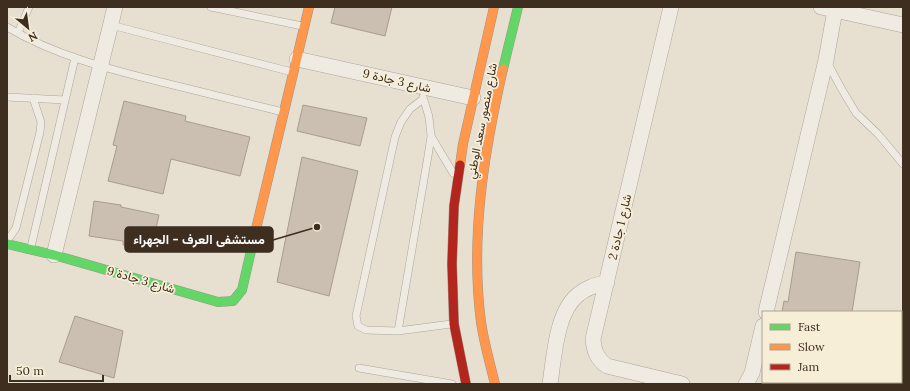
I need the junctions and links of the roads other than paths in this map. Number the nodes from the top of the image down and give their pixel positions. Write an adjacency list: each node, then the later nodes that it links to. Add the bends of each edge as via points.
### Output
1 (29, 7): 13 (lane)
2 (115, 7): 9 (street)
3 (211, 7): 12 (lane)
4 (309, 7): 12 (street, شارع 3 جادة 9)
5 (494, 7): 21 (street, شارع منصور سعد الوطني)
6 (518, 7): 38 (street, شارع منصور سعد الوطني, via 489,133 480,195 476,258 480,314)
7 (671, 7): 30 (street, شارع 1 جادة 2)
8 (828, 9): 10 (street); 15 (street)
9 (110, 25): 16 (lane); 17 (street)
10 (903, 25)
11 (7, 27): 13 (lane)
12 (304, 27): 16 (street, شارع 3 جادة 9)
13 (18, 33): 14 (lane)
14 (75, 58): 17 (lane); 22 (lane)
15 (826, 60): 25 (lane, via 856,113); 31 (street)
16 (296, 66): 18 (street, شارع 3 جادة 9); 23 (street, شارع 3 جادة 9)
17 (100, 67): 23 (lane); 29 (street)
18 (422, 93): 21 (street, شارع 3 جادة 9); 24 (lane); 34 (lane, via 401,122 395,137 356,316 358,326 366,330)
19 (7, 97): 20 (lane)
20 (33, 98): 22 (lane); 27 (lane, via 41,122 40,132 16,228)
21 (473, 98): 26 (street, شارع منصور سعد الوطني)
22 (65, 100): 28 (lane)
23 (285, 112): 29 (street, شارع 3 جادة 9, via 242,290 233,300 218,302)
24 (431, 136): 26 (lane); 34 (lane)
25 (903, 164)
26 (458, 180): 32 (street, شارع منصور سعد الوطني, via 454,206 452,264)
27 (7, 243): 28 (street, شارع 3 جادة 9)
28 (31, 249): 29 (street, شارع 3 جادة 9)
29 (54, 255)
30 (607, 282): 39 (street, via 588,288 578,294 570,304 560,325); 40 (street, شارع 1 جادة 2, via 593,339 598,357 607,366)
31 (766, 311)
32 (454, 324): 34 (lane); 37 (street, شارع منصور سعد الوطني)
33 (762, 330): 41 (street, via 752,373)
34 (398, 332)
35 (359, 368): 36 (lane)
36 (452, 384)
37 (466, 384)
38 (495, 384)
39 (550, 384)
40 (682, 384)
41 (746, 384)

